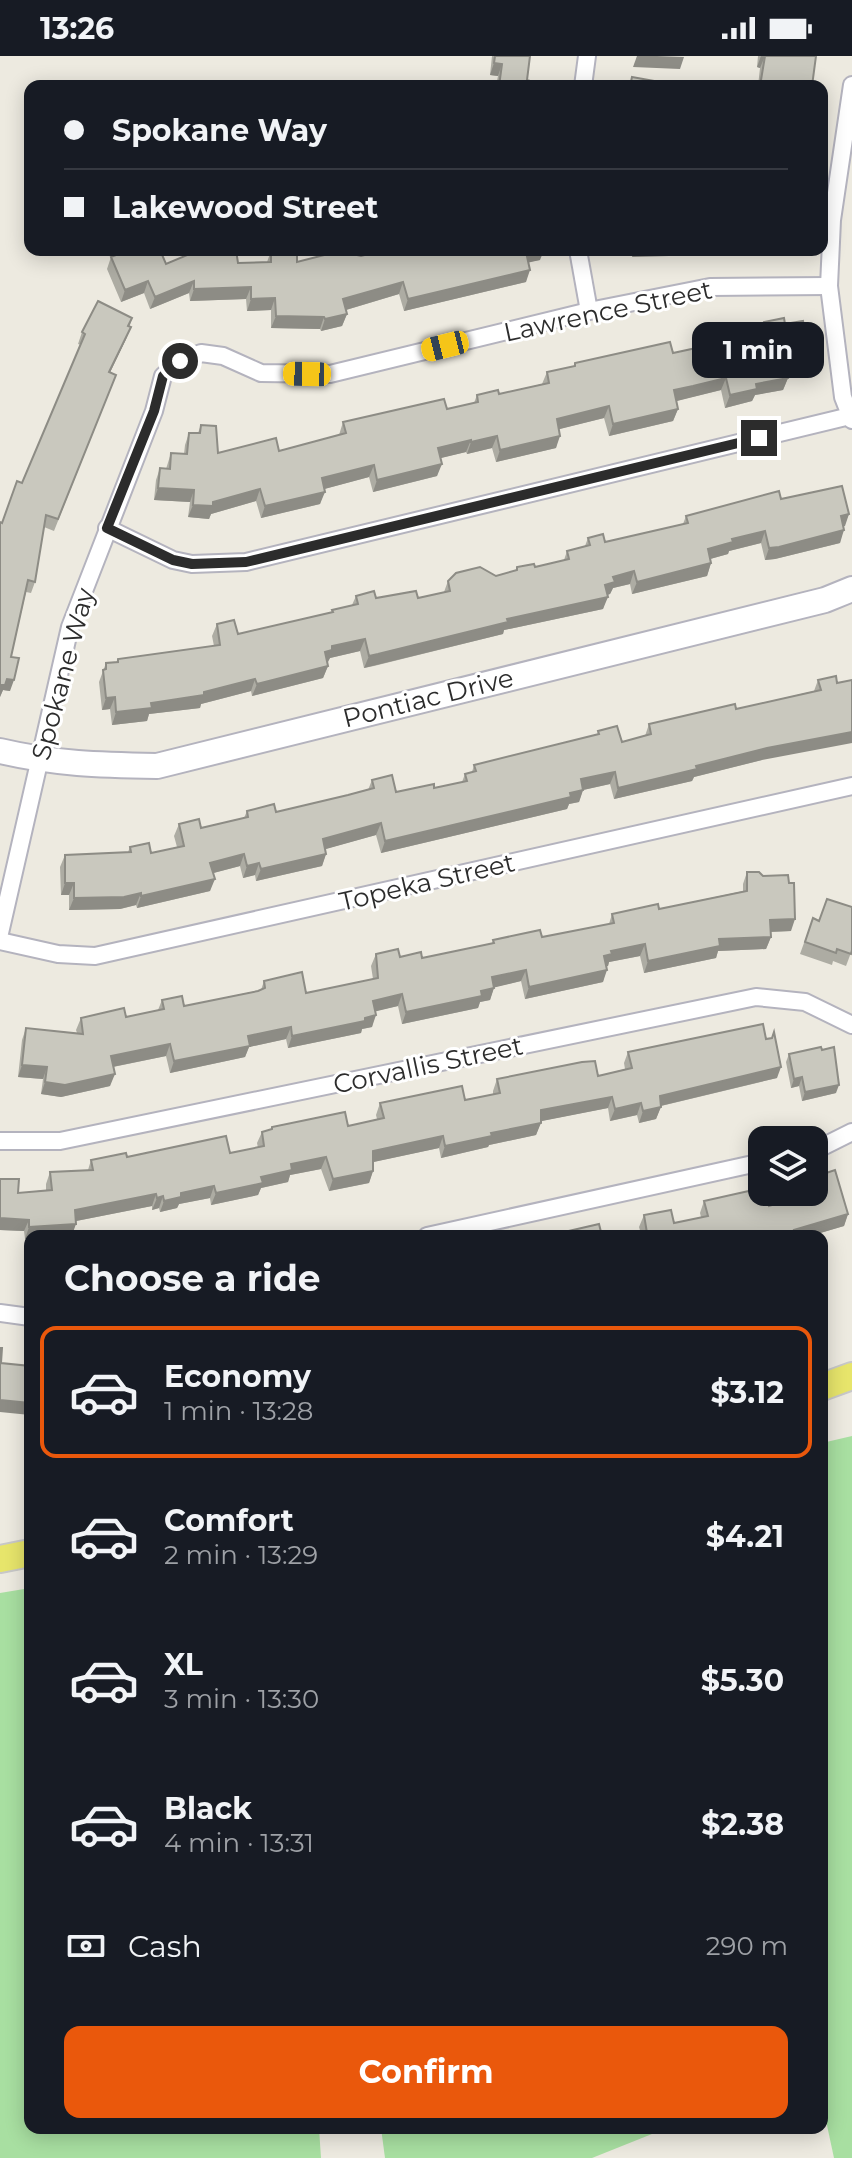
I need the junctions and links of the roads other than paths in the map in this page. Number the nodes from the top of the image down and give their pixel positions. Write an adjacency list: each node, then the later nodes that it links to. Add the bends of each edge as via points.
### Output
1 (587, 56): 2 (street)
2 (584, 80)
3 (852, 85): 5 (street, via 832,220)
4 (579, 256): 6 (street)
5 (829, 286): 6 (street, Lawrence Street, via 710,287); 8 (street, via 843,397)
6 (589, 311): 7 (street, Lawrence Street, via 330,374 261,373 223,356 201,353 180,361)
7 (163, 376): 9 (street, Spokane Way)
8 (851, 418): 9 (street, via 246,562 173,560)
9 (107, 528): 12 (street, Spokane Way, via 70,627)
10 (852, 589): 12 (main road, Pontiac Drive, via 157,766)
11 (0, 751): 12 (main road, Pontiac Drive)
12 (40, 760): 14 (street, Spokane Way)
13 (852, 786): 15 (street, Topeka Street, via 95,956)
14 (0, 933)
15 (0, 941)
16 (852, 1025): 18 (street, Corvallis Street, via 805,1002 756,997 60,1141)
17 (852, 1132): 19 (street)
18 (0, 1141)
19 (828, 1144)
20 (748, 1165): 21 (street)
21 (454, 1230)
22 (0, 1313): 23 (street)
23 (24, 1316)
24 (852, 1376): 25 (main road)
25 (828, 1385)
26 (24, 1554): 27 (main road)
27 (0, 1559)

